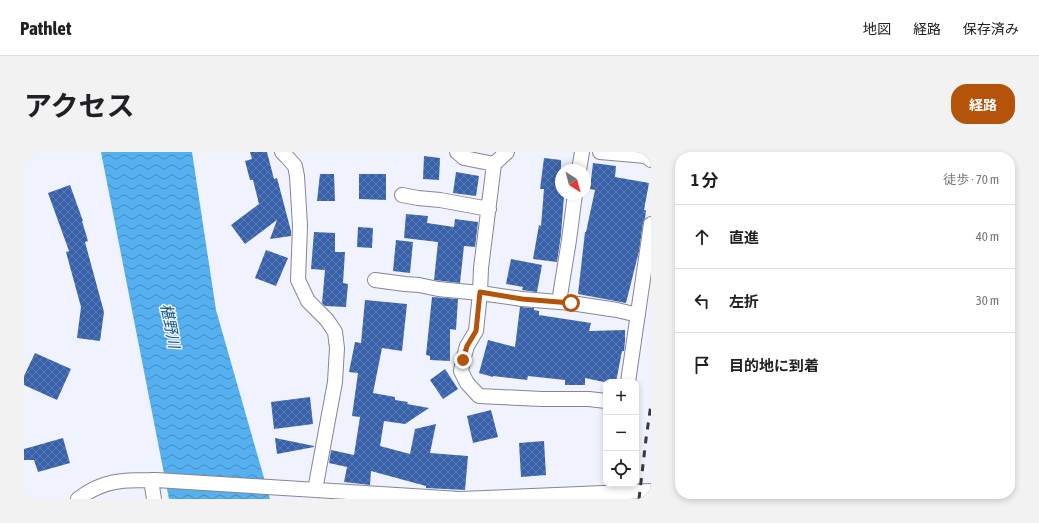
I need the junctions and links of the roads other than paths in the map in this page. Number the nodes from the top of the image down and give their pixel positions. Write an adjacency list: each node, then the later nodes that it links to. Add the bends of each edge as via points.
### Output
1 (282, 152): 21 (street, via 295,166 297,176 300,226 298,280 308,302 327,320 335,332 338,348 335,382)
2 (457, 152): 7 (street, via 464,158)
3 (507, 152): 7 (street)
4 (582, 152): 8 (street)
5 (600, 152): 6 (street, via 646,156)
6 (651, 160)
7 (494, 164): 11 (street)
8 (580, 164)
9 (402, 195): 11 (street)
10 (574, 200): 15 (street)
11 (489, 209): 14 (street)
12 (651, 224): 16 (street)
13 (375, 280): 14 (street)
14 (480, 292): 15 (street); 18 (street, via 476,331 467,346 461,371 467,383 479,396)
15 (559, 302): 16 (street)
16 (638, 315): 17 (street)
17 (628, 379)
18 (603, 401)
19 (154, 480): 21 (street); 23 (street, via 127,480 102,485 86,492); 24 (street)
20 (608, 488): 21 (street, via 460,499); 22 (street)
21 (315, 490)
22 (651, 491)
23 (78, 499)
24 (154, 499)

